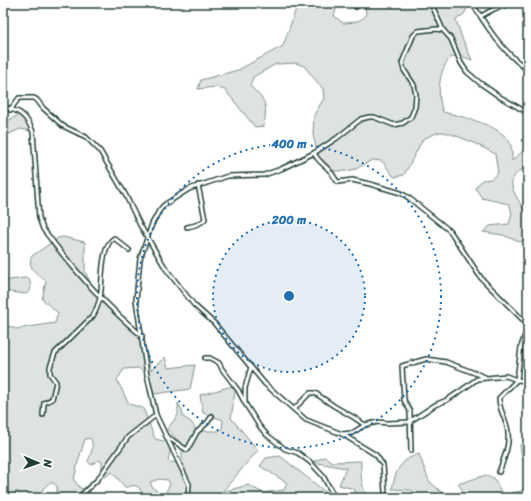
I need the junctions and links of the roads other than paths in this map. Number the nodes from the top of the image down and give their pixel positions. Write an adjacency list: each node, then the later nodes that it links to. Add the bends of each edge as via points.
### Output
1 (357, 3): 5 (street)
2 (431, 3): 7 (street)
3 (472, 3): 6 (street)
4 (511, 3): 6 (street)
5 (356, 8)
6 (481, 16): 8 (street, via 504,50)
7 (443, 30): 11 (street, via 451,39 467,72 480,84); 12 (street, via 418,31 412,36 403,59 403,67 414,85 416,96 411,117 394,125 368,116)
8 (528, 70)
9 (3, 106): 10 (street)
10 (10, 110): 15 (street, via 19,98 34,98 63,126 86,137 103,156); 17 (street, via 26,118 32,132 38,211 43,229)
11 (528, 114)
12 (314, 153): 13 (street, via 272,173 228,176); 18 (street, via 338,182 352,180 401,193 438,220 454,236 481,278)
13 (198, 185): 14 (street, via 205,219); 15 (street, via 180,194 159,210)
14 (187, 226)
15 (147, 237): 19 (street, via 140,259 136,300); 21 (street, via 180,288)
16 (129, 250): 17 (street, via 114,238 111,239 104,254)
17 (100, 297): 19 (street); 27 (street, via 93,316 55,353 50,374 56,385 52,399 44,403)
18 (528, 325): 24 (street, via 521,347)
19 (142, 336): 28 (street)
20 (205, 358): 25 (street, via 217,361)
21 (251, 367): 25 (street, via 245,388); 26 (street, via 265,384)
22 (486, 378): 24 (street, via 506,376); 30 (street, via 476,379 447,400); 30 (street, via 446,362 426,359 402,366 404,400 410,411)
23 (528, 379): 24 (street)
24 (517, 380): 35 (street, via 499,398 499,407 506,423 509,441)
25 (246, 405): 39 (street, via 267,435 285,449 301,455 323,476)
26 (294, 410): 31 (street, via 310,392 315,393); 32 (street, via 306,420)
27 (43, 415)
28 (156, 415): 33 (street); 37 (street, via 128,437 97,480)
29 (212, 416): 33 (street, via 197,432 187,450)
30 (409, 422): 31 (street, via 378,422); 34 (street)
31 (365, 425): 32 (street, via 352,433)
32 (342, 434): 36 (street, via 376,455 381,461)
33 (166, 436): 38 (street, via 189,484)
34 (411, 451)
35 (499, 472)
36 (385, 492)
37 (78, 498)
38 (188, 498)
39 (335, 498)

